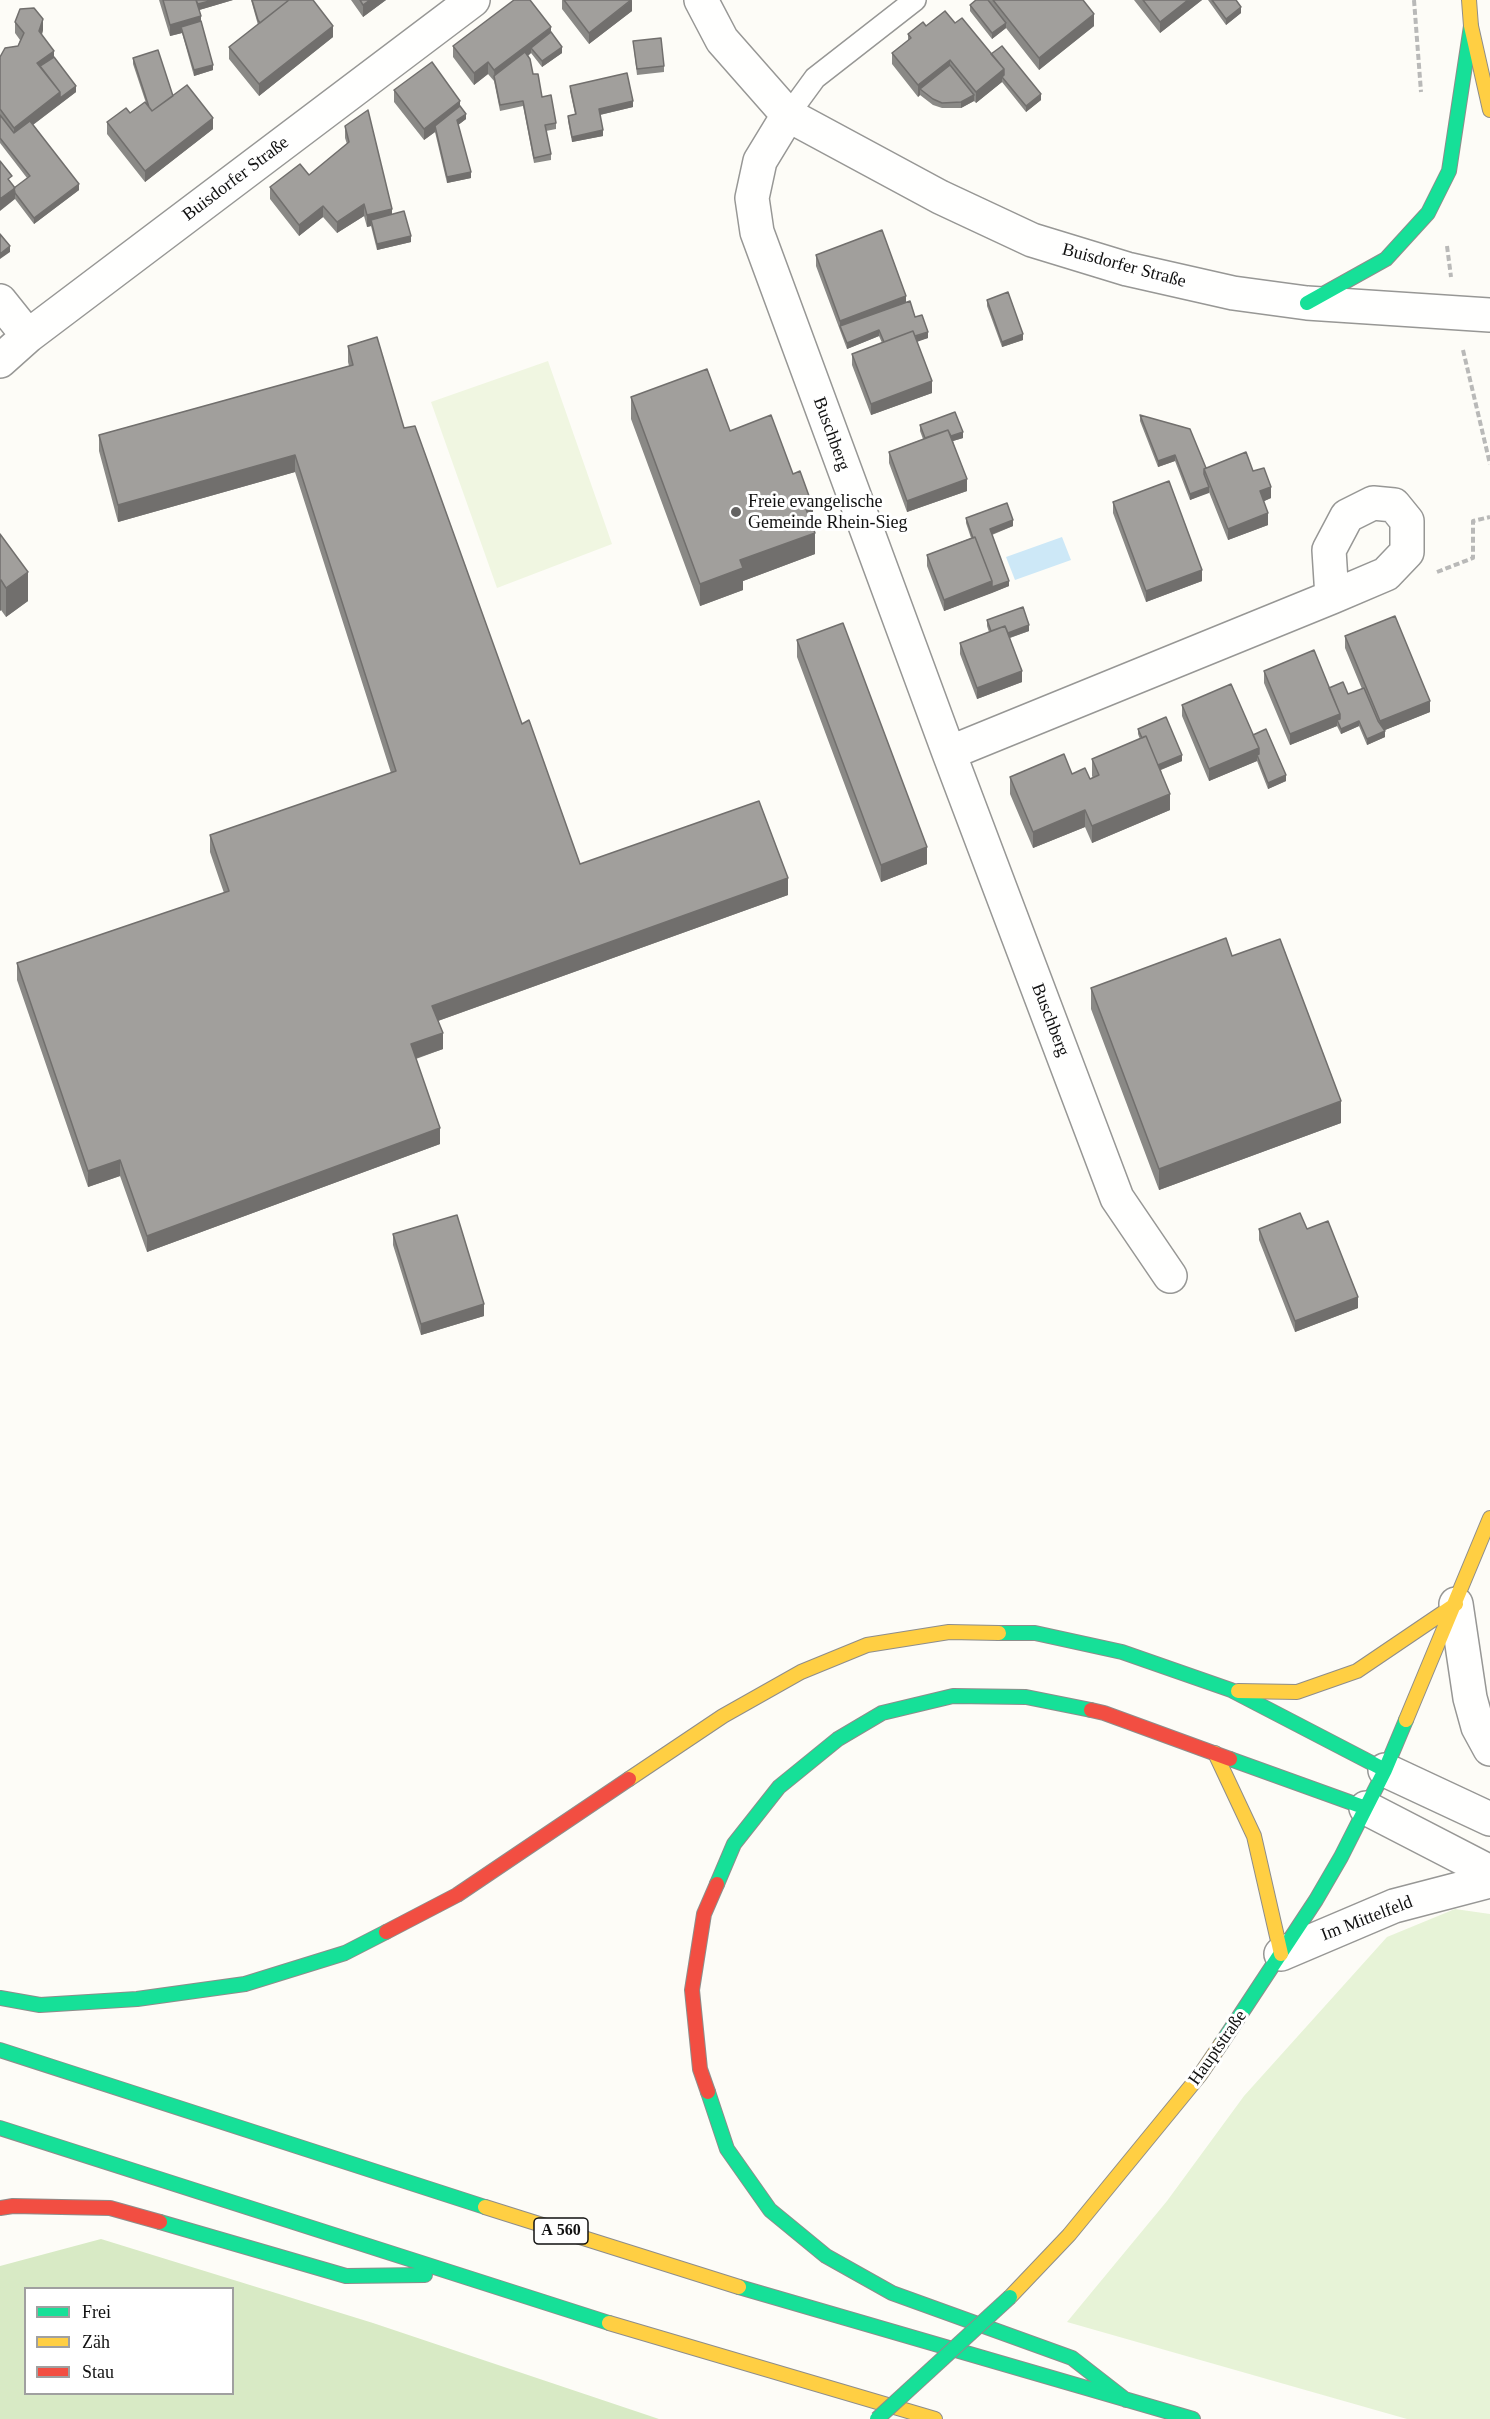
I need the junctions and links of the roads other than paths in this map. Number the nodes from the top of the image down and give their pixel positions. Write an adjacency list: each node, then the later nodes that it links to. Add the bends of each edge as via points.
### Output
1 (473, 0): 11 (street, Buisdorfer Straße)
2 (701, 0): 7 (street, Buisdorfer Straße, via 722,40)
3 (915, 0): 7 (lane, via 815,78)
4 (1469, 0): 5 (main road)
5 (1471, 26): 6 (main road); 9 (main road, via 1449,171 1428,213 1386,259)
6 (1490, 110)
7 (788, 115): 9 (street, Buisdorfer Straße, via 940,197 1032,240 1127,269 1233,293); 14 (street, Buschberg, via 760,161 752,198 757,232)
8 (0, 301): 11 (street)
9 (1307, 303): 10 (street, Buisdorfer Straße)
10 (1490, 315)
11 (28, 336): 12 (street, Buisdorfer Straße)
12 (0, 361)
13 (1332, 597): 13 (street, via 1386,574 1407,552 1407,521 1394,505 1373,502 1347,516 1329,550); 14 (street)
14 (949, 753): 15 (street, Buschberg, via 1117,1198)
15 (1170, 1276)
16 (1490, 1518): 17 (main road, Hauptstraße)
17 (1456, 1604): 18 (main road, via 1357,1671 1297,1692); 19 (street, via 1470,1698); 21 (main road, Hauptstraße)
18 (1231, 1690): 21 (main road); 27 (main road, via 1122,1652 1035,1633 949,1632 867,1645 801,1672 723,1716 457,1895 345,1953 245,1984 137,2000 40,2005)
19 (1490, 1749)
20 (1215, 1753): 22 (main road); 26 (main road, via 1254,1836); 32 (main road, via 1104,1713 1026,1697 953,1696 882,1713 838,1739 778,1787 735,1844 704,1914 692,1990 700,2069 724,2139 770,2210 826,2256 892,2294 1072,2358)
21 (1385, 1770): 22 (main road, Hauptstraße); 23 (street)
22 (1366, 1808): 24 (street); 26 (main road, Hauptstraße, via 1316,1900)
23 (1490, 1820)
24 (1490, 1872)
25 (1490, 1881): 26 (street, Im Mittelfeld, via 1394,1906)
26 (1281, 1954): 33 (main road, Hauptstraße, bridge, via 1200,2075 1069,2235 1010,2297)
27 (0, 1998)
28 (0, 2050): 32 (main road, A 560, via 679,2270)
29 (0, 2128): 31 (main road)
30 (0, 2208): 31 (main road, via 111,2208 346,2276)
31 (454, 2275): 34 (main road)
32 (1126, 2400): 35 (main road, A 560)
33 (877, 2419)
34 (935, 2419)
35 (1193, 2419)

